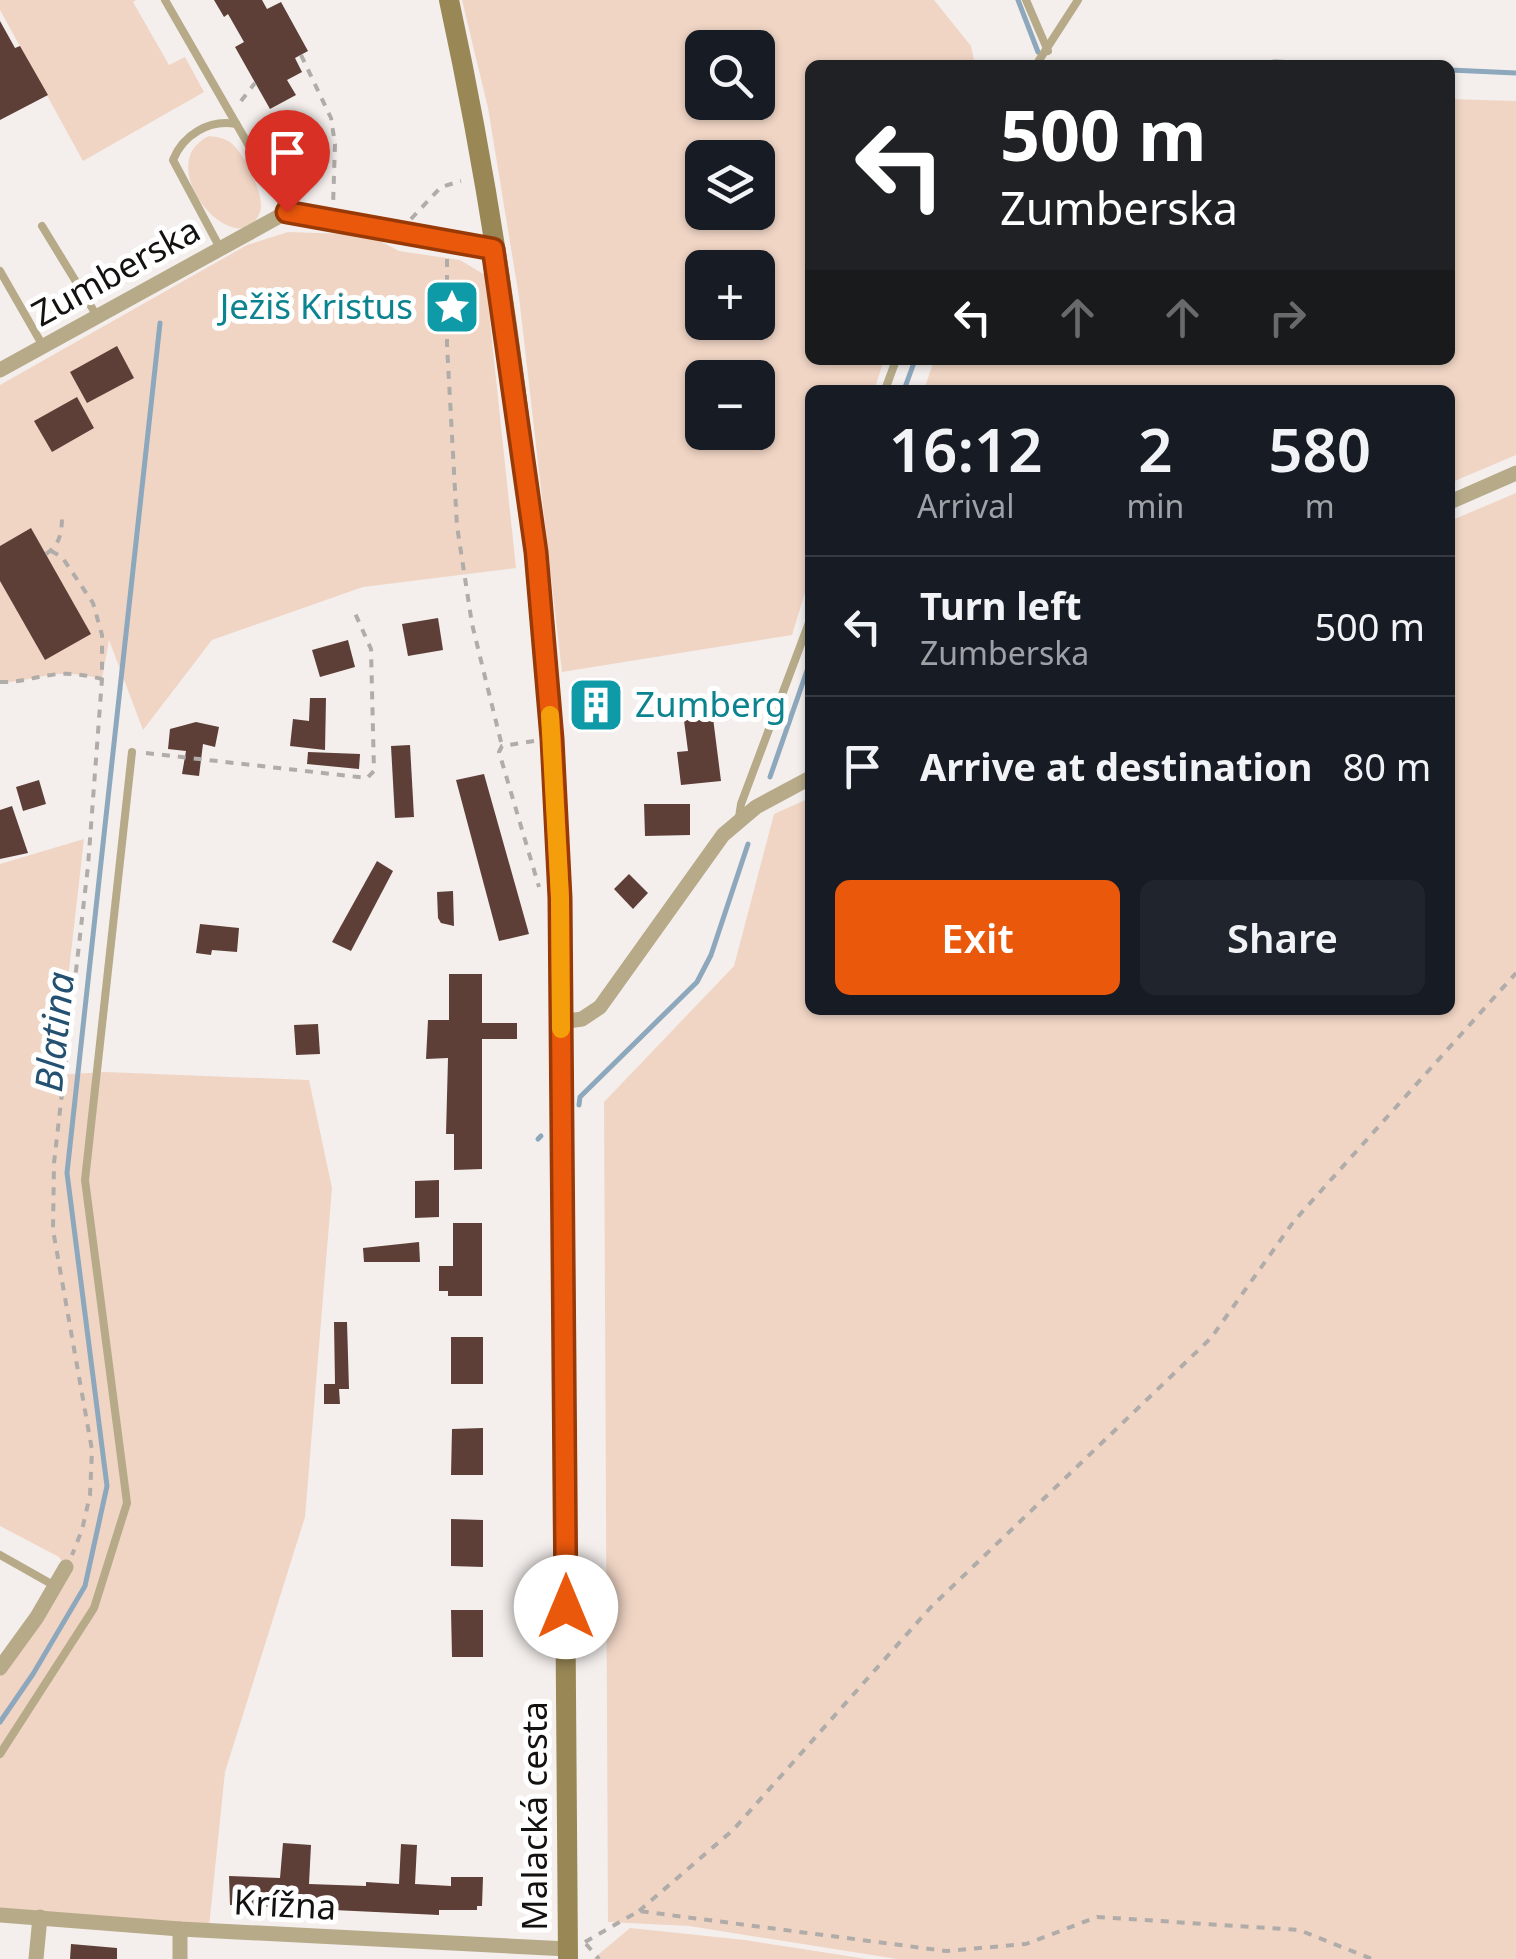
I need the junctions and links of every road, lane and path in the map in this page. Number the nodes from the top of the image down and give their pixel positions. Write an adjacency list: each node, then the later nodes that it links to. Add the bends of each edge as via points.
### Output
1 (165, 0): 10 (lane)
2 (449, 0): 17 (main road, Malacká cesta)
3 (1026, 0): 5 (lane)
4 (1078, 0): 5 (lane)
5 (1048, 50): 7 (lane)
6 (301, 55): 12 (path, via 331,118)
7 (1040, 60)
8 (255, 83): 9 (path)
9 (241, 102)
10 (236, 124): 13 (lane); 16 (lane, via 219,121 180,142 172,160)
11 (460, 181): 14 (path, via 441,187)
12 (332, 211)
13 (287, 212): 16 (street, Zumberska); 17 (street)
14 (411, 220)
15 (42, 226): 20 (lane)
16 (220, 248): 20 (street, Zumberska)
17 (493, 249): 30 (main road, Malacká cesta, via 536,552)
18 (447, 259): 31 (path, via 458,526 472,624)
19 (0, 271): 21 (lane)
20 (98, 316): 21 (street, Zumberska)
21 (43, 346): 22 (street, Zumberska)
22 (0, 370)
23 (1516, 473): 24 (street)
24 (1455, 500)
25 (62, 514): 28 (path, via 62,534 48,552 62,557 94,604)
26 (354, 611): 32 (path, via 371,649 374,770 367,778)
27 (805, 633): 34 (lane)
28 (102, 679): 29 (path, via 50,674); 39 (path, via 54,1162 53,1230 92,1450 90,1496)
29 (0, 682)
30 (552, 739): 31 (path); 35 (main road, Malacká cesta)
31 (502, 746): 35 (path, via 538,886)
32 (132, 752): 42 (lane, via 84,1180 127,1502 94,1608)
33 (805, 780): 34 (street)
34 (738, 821): 37 (street, via 600,1007)
35 (560, 898): 37 (main road, Malacká cesta)
36 (1516, 973): 43 (path, via 1294,1222 1211,1338 931,1607 733,1830)
37 (561, 1022): 47 (main road, Malacká cesta)
38 (0, 1555): 40 (lane)
39 (66, 1567): 40 (street)
40 (55, 1586): 41 (street)
41 (0, 1668)
42 (0, 1754)
43 (639, 1910): 47 (path); 51 (path, via 946,1951 1026,1944 1096,1917 1298,1930)
44 (0, 1915): 45 (street, Krížna)
45 (40, 1918): 46 (street, Krížna); 48 (street)
46 (180, 1929): 47 (street, Krížna); 49 (street)
47 (573, 1950): 50 (path)
48 (36, 1959)
49 (180, 1959)
50 (599, 1959)
51 (1372, 1959)

